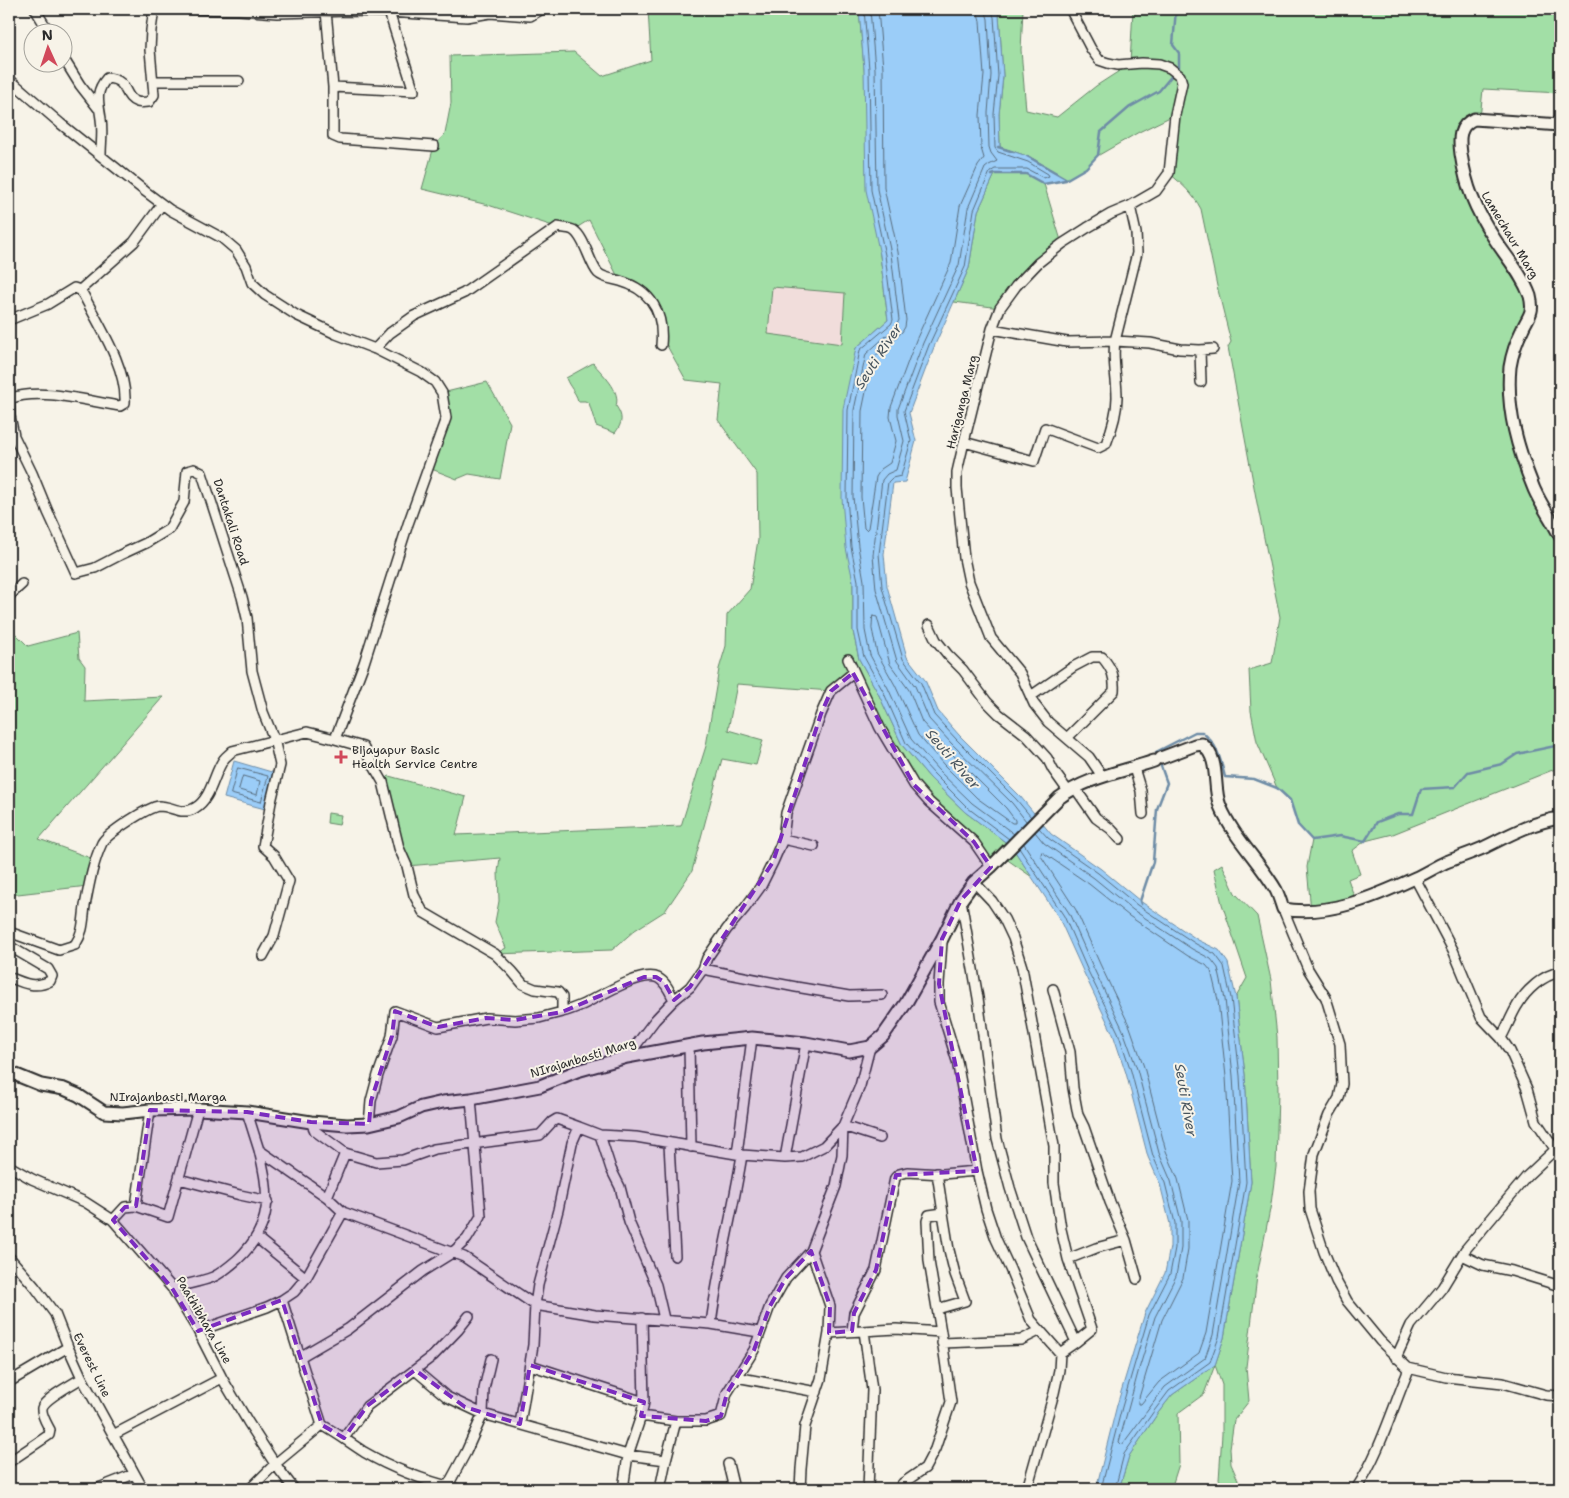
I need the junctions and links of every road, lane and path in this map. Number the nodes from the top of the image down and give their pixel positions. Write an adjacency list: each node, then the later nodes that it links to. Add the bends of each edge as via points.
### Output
1 (36, 9): 8 (street)
2 (154, 9): 11 (street, via 150,50)
3 (189, 9): 6 (street)
4 (542, 9): 7 (street, via 530,16 490,13 467,17)
5 (1070, 9): 19 (street, Hariganga Marg, via 1099,60 1118,65 1159,64 1180,76 1182,83 1169,173 1156,191)
6 (326, 12): 7 (street); 13 (street)
7 (390, 12): 13 (street, via 414,91)
8 (43, 22)
9 (72, 72): 14 (street)
10 (9, 79): 17 (street)
11 (153, 81): 12 (street); 14 (street, via 154,95 149,102 137,102 116,79 107,78 101,84)
12 (239, 81)
13 (333, 87): 16 (street, via 333,136)
14 (98, 108): 17 (street)
15 (1560, 125): 31 (street, Lamechaur Marg, via 1474,119 1462,126 1459,141 1470,195 1530,298 1531,311 1516,342 1510,366 1511,414 1535,490)
16 (434, 146)
17 (101, 155): 18 (street)
18 (162, 204): 20 (street, via 134,242); 25 (street, via 222,238 236,250 252,283 264,295 296,315)
19 (1130, 206): 22 (street, Hariganga Marg, via 1087,228 1038,263 1000,308); 23 (street, via 1137,253)
20 (80, 290): 21 (street, via 74,288 48,304); 29 (street, via 115,355 126,391 125,403 120,406 60,395)
21 (9, 320)
22 (992, 329): 23 (street, via 1067,342); 30 (street, Hariganga Marg)
23 (1115, 341): 27 (street); 30 (street, via 1117,398 1114,424 1106,444 1098,448 1045,428 1034,461)
24 (661, 345): 25 (street, via 660,316 655,306 634,286 599,274 573,230 558,228 464,293 414,316 390,333)
25 (375, 349): 40 (street, via 435,382 442,393 446,418 364,663)
26 (1213, 349): 27 (street)
27 (1200, 350): 28 (street)
28 (1201, 382)
29 (9, 397): 39 (street, Dantakali Road, via 14,436 76,573 96,568 169,529 184,502 187,471 194,469 202,473 242,597 252,671)
30 (964, 442): 37 (street, Hariganga Marg, via 957,488 969,582 991,638 1020,673)
31 (1560, 536)
32 (22, 584): 33 (street)
33 (9, 596)
34 (929, 625): 43 (street, via 936,640 987,702 1047,758)
35 (848, 659): 36 (street)
36 (853, 673): 47 (street, via 831,691 821,714 786,813); 49 (street, via 880,728 914,785 974,842)
37 (1031, 696): 38 (street, Hariganga Marg, via 1048,722); 38 (street, via 1092,657 1102,657 1115,679 1114,691)
38 (1067, 738): 42 (street, Hariganga Marg, via 1089,756)
39 (274, 739): 40 (street, via 307,732); 54 (street, via 232,751 223,760 204,799 196,807 186,812 155,806 114,830 103,842 88,886 82,934 75,945 59,950); 57 (street, via 280,764 263,846 274,856 289,881 274,936)
40 (335, 739): 64 (street, via 363,747 383,782 399,848 414,895 424,912 495,954 522,984 558,992 562,997)
41 (1134, 768): 42 (street); 44 (street); 53 (street, via 1195,745 1202,744 1208,749 1214,761 1220,805 1276,891)
42 (1102, 776): 43 (street)
43 (1067, 792): 46 (street); 49 (street)
44 (1143, 814)
45 (1560, 818): 50 (street, via 1524,828)
46 (1120, 838)
47 (783, 839): 48 (street); 58 (street, via 761,886 727,929)
48 (814, 846)
49 (991, 867): 51 (street)
50 (1415, 878): 53 (street, via 1348,905 1321,910); 66 (street, via 1453,950 1481,1016)
51 (974, 882): 52 (street); 106 (street, via 1004,919 1022,967 1054,1146 1054,1183)
52 (961, 900): 55 (street); 126 (street, via 978,998 996,1139 1026,1237)
53 (1283, 909): 131 (street, via 1308,969 1326,998 1340,1044 1342,1084 1314,1154 1310,1209 1341,1290 1360,1318)
54 (9, 932)
55 (942, 939): 69 (street, via 906,1003 883,1036); 91 (street, via 939,1002 957,1061)
56 (9, 946): 60 (street, via 48,969 52,976 50,981 38,985)
57 (263, 956)
58 (702, 969): 62 (street, via 849,996); 63 (street, via 690,987)
59 (1560, 972): 66 (street, via 1550,974 1528,991 1517,1005)
60 (9, 977)
61 (1053, 989): 101 (street, via 1070,1052 1078,1115)
62 (882, 995)
63 (674, 1000): 64 (street, via 664,982 656,977 644,977); 70 (street)
64 (562, 1012): 77 (street, via 539,1018 486,1018 438,1027 395,1011 392,1036 374,1092)
65 (752, 1038): 67 (street, NIrajanbasti Marg); 68 (street, NIrajanbasti Marg); 88 (street)
66 (1501, 1038): 85 (street, via 1528,1089 1536,1120)
67 (806, 1043): 69 (street, NIrajanbasti Marg, via 848,1050); 89 (street)
68 (689, 1046): 70 (street, NIrajanbasti Marg); 84 (street)
69 (870, 1047): 78 (street, via 860,1086)
70 (628, 1057): 72 (street, NIrajanbasti Marg, via 576,1071 540,1086)
71 (9, 1072): 74 (street, NIrajanbasti Marga, via 42,1085 64,1089 104,1112)
72 (471, 1099): 77 (street, NIrajanbasti Marg, via 428,1105 399,1117); 82 (street)
73 (198, 1109): 74 (street, NIrajanbasti Marga); 75 (street, NIrajanbasti Marga); 93 (street)
74 (150, 1110): 96 (street)
75 (247, 1112): 76 (street, NIrajanbasti Marg); 86 (street)
76 (310, 1122): 77 (street, NIrajanbasti Marg); 87 (street, via 315,1131)
77 (369, 1124)
78 (843, 1126): 81 (street); 89 (street, via 824,1146 802,1157); 102 (street, via 836,1186)
79 (578, 1128): 80 (street); 82 (street, via 557,1119 540,1135); 113 (street)
80 (600, 1135): 83 (street, via 636,1137); 117 (street, via 620,1186 629,1222 656,1285)
81 (880, 1138)
82 (474, 1144): 87 (street, via 434,1149 403,1160 376,1162); 103 (street, via 481,1216 467,1239)
83 (669, 1144): 84 (street); 105 (street)
84 (691, 1147): 88 (street)
85 (1557, 1147): 104 (street, via 1527,1176)
86 (259, 1150): 94 (street); 95 (street)
87 (345, 1153): 94 (street)
88 (740, 1155): 89 (street); 118 (street)
89 (785, 1158)
90 (9, 1166): 99 (street, Paathibhara Line, via 85,1202)
91 (977, 1171): 92 (street); 121 (street, via 996,1240 1030,1320)
92 (937, 1174): 98 (street); 123 (street, via 906,1172 895,1178 876,1270 854,1313)
93 (179, 1179): 95 (street); 96 (street, via 168,1217)
94 (327, 1197): 97 (street)
95 (268, 1201): 100 (street)
96 (136, 1206): 99 (street, via 125,1207)
97 (343, 1212): 103 (street); 108 (street)
98 (943, 1212): 114 (street, via 929,1215 927,1221 929,1261); 114 (street, via 955,1274 966,1301)
99 (114, 1220): 111 (street, Paathibhara Line)
100 (257, 1238): 108 (street); 111 (street, via 231,1265 213,1276)
101 (1126, 1240): 106 (street); 109 (street)
102 (811, 1251): 122 (street, via 786,1278); 125 (street, via 830,1306)
103 (452, 1253): 113 (street, via 464,1256); 130 (street, via 348,1330)
104 (1462, 1255): 110 (street, via 1483,1265); 131 (street, via 1442,1288 1411,1325)
105 (675, 1256)
106 (1068, 1259): 126 (street, via 1092,1329)
107 (10, 1260): 128 (street, Everest Line, via 35,1286 55,1314)
108 (306, 1278): 112 (street)
109 (1137, 1279)
110 (1560, 1286)
111 (172, 1288): 120 (street, Paathibhara Line)
112 (282, 1300): 120 (street); 130 (street)
113 (535, 1305): 116 (street); 133 (street)
114 (937, 1309): 124 (street)
115 (469, 1316): 135 (street, via 433,1356)
116 (642, 1318): 117 (street); 142 (street)
117 (664, 1319): 118 (street)
118 (711, 1324): 122 (street)
119 (864, 1330): 123 (street); 124 (street); 166 (street, via 872,1390)
120 (198, 1331): 138 (street, Paathibhara Line)
121 (1039, 1331): 127 (street, via 1021,1340); 129 (street)
122 (759, 1332): 136 (street, via 754,1350)
123 (852, 1332): 125 (street)
124 (941, 1332): 127 (street)
125 (829, 1333): 140 (street)
126 (1076, 1342): 129 (street)
127 (942, 1343): 167 (street, via 951,1402 925,1468)
128 (68, 1347): 137 (street, Everest Line); 139 (street)
129 (1060, 1353): 168 (street, via 1054,1393)
130 (300, 1357): 147 (street)
131 (1396, 1358): 134 (street)
132 (491, 1359): 143 (street, via 484,1388)
133 (530, 1365): 142 (street); 146 (street)
134 (1408, 1368): 141 (street); 169 (street, via 1377,1451)
135 (415, 1370): 143 (street, via 447,1398); 149 (street, via 367,1406)
136 (736, 1376): 140 (street); 145 (street, via 726,1393 721,1416 706,1422)
137 (82, 1378): 148 (street, Everest Line); 152 (street, via 46,1401 42,1414 49,1434)
138 (222, 1378): 148 (street); 153 (street, Paathibhara Line)
139 (9, 1382)
140 (817, 1392): 165 (street, via 805,1426)
141 (1560, 1396)
142 (644, 1402): 144 (street)
143 (483, 1414): 146 (street); 156 (street)
144 (641, 1416): 145 (street); 150 (street)
145 (676, 1422): 151 (street)
146 (520, 1424): 150 (street)
147 (322, 1425): 149 (street); 153 (street)
148 (113, 1435): 155 (street, Everest Line)
149 (344, 1438): 156 (street, via 383,1462)
150 (628, 1455): 151 (street); 162 (street)
151 (666, 1460): 163 (street)
152 (9, 1462)
153 (275, 1464): 159 (street); 160 (street, Paathibhara Line)
154 (728, 1464): 164 (street)
155 (134, 1474): 157 (street); 158 (street, Everest Line)
156 (446, 1488): 161 (street)
157 (96, 1489)
158 (143, 1489)
159 (250, 1489)
160 (294, 1489)
161 (458, 1489)
162 (623, 1489)
163 (660, 1489)
164 (734, 1489)
165 (800, 1489)
166 (868, 1489)
167 (898, 1489)
168 (1027, 1489)
169 (1356, 1489)

